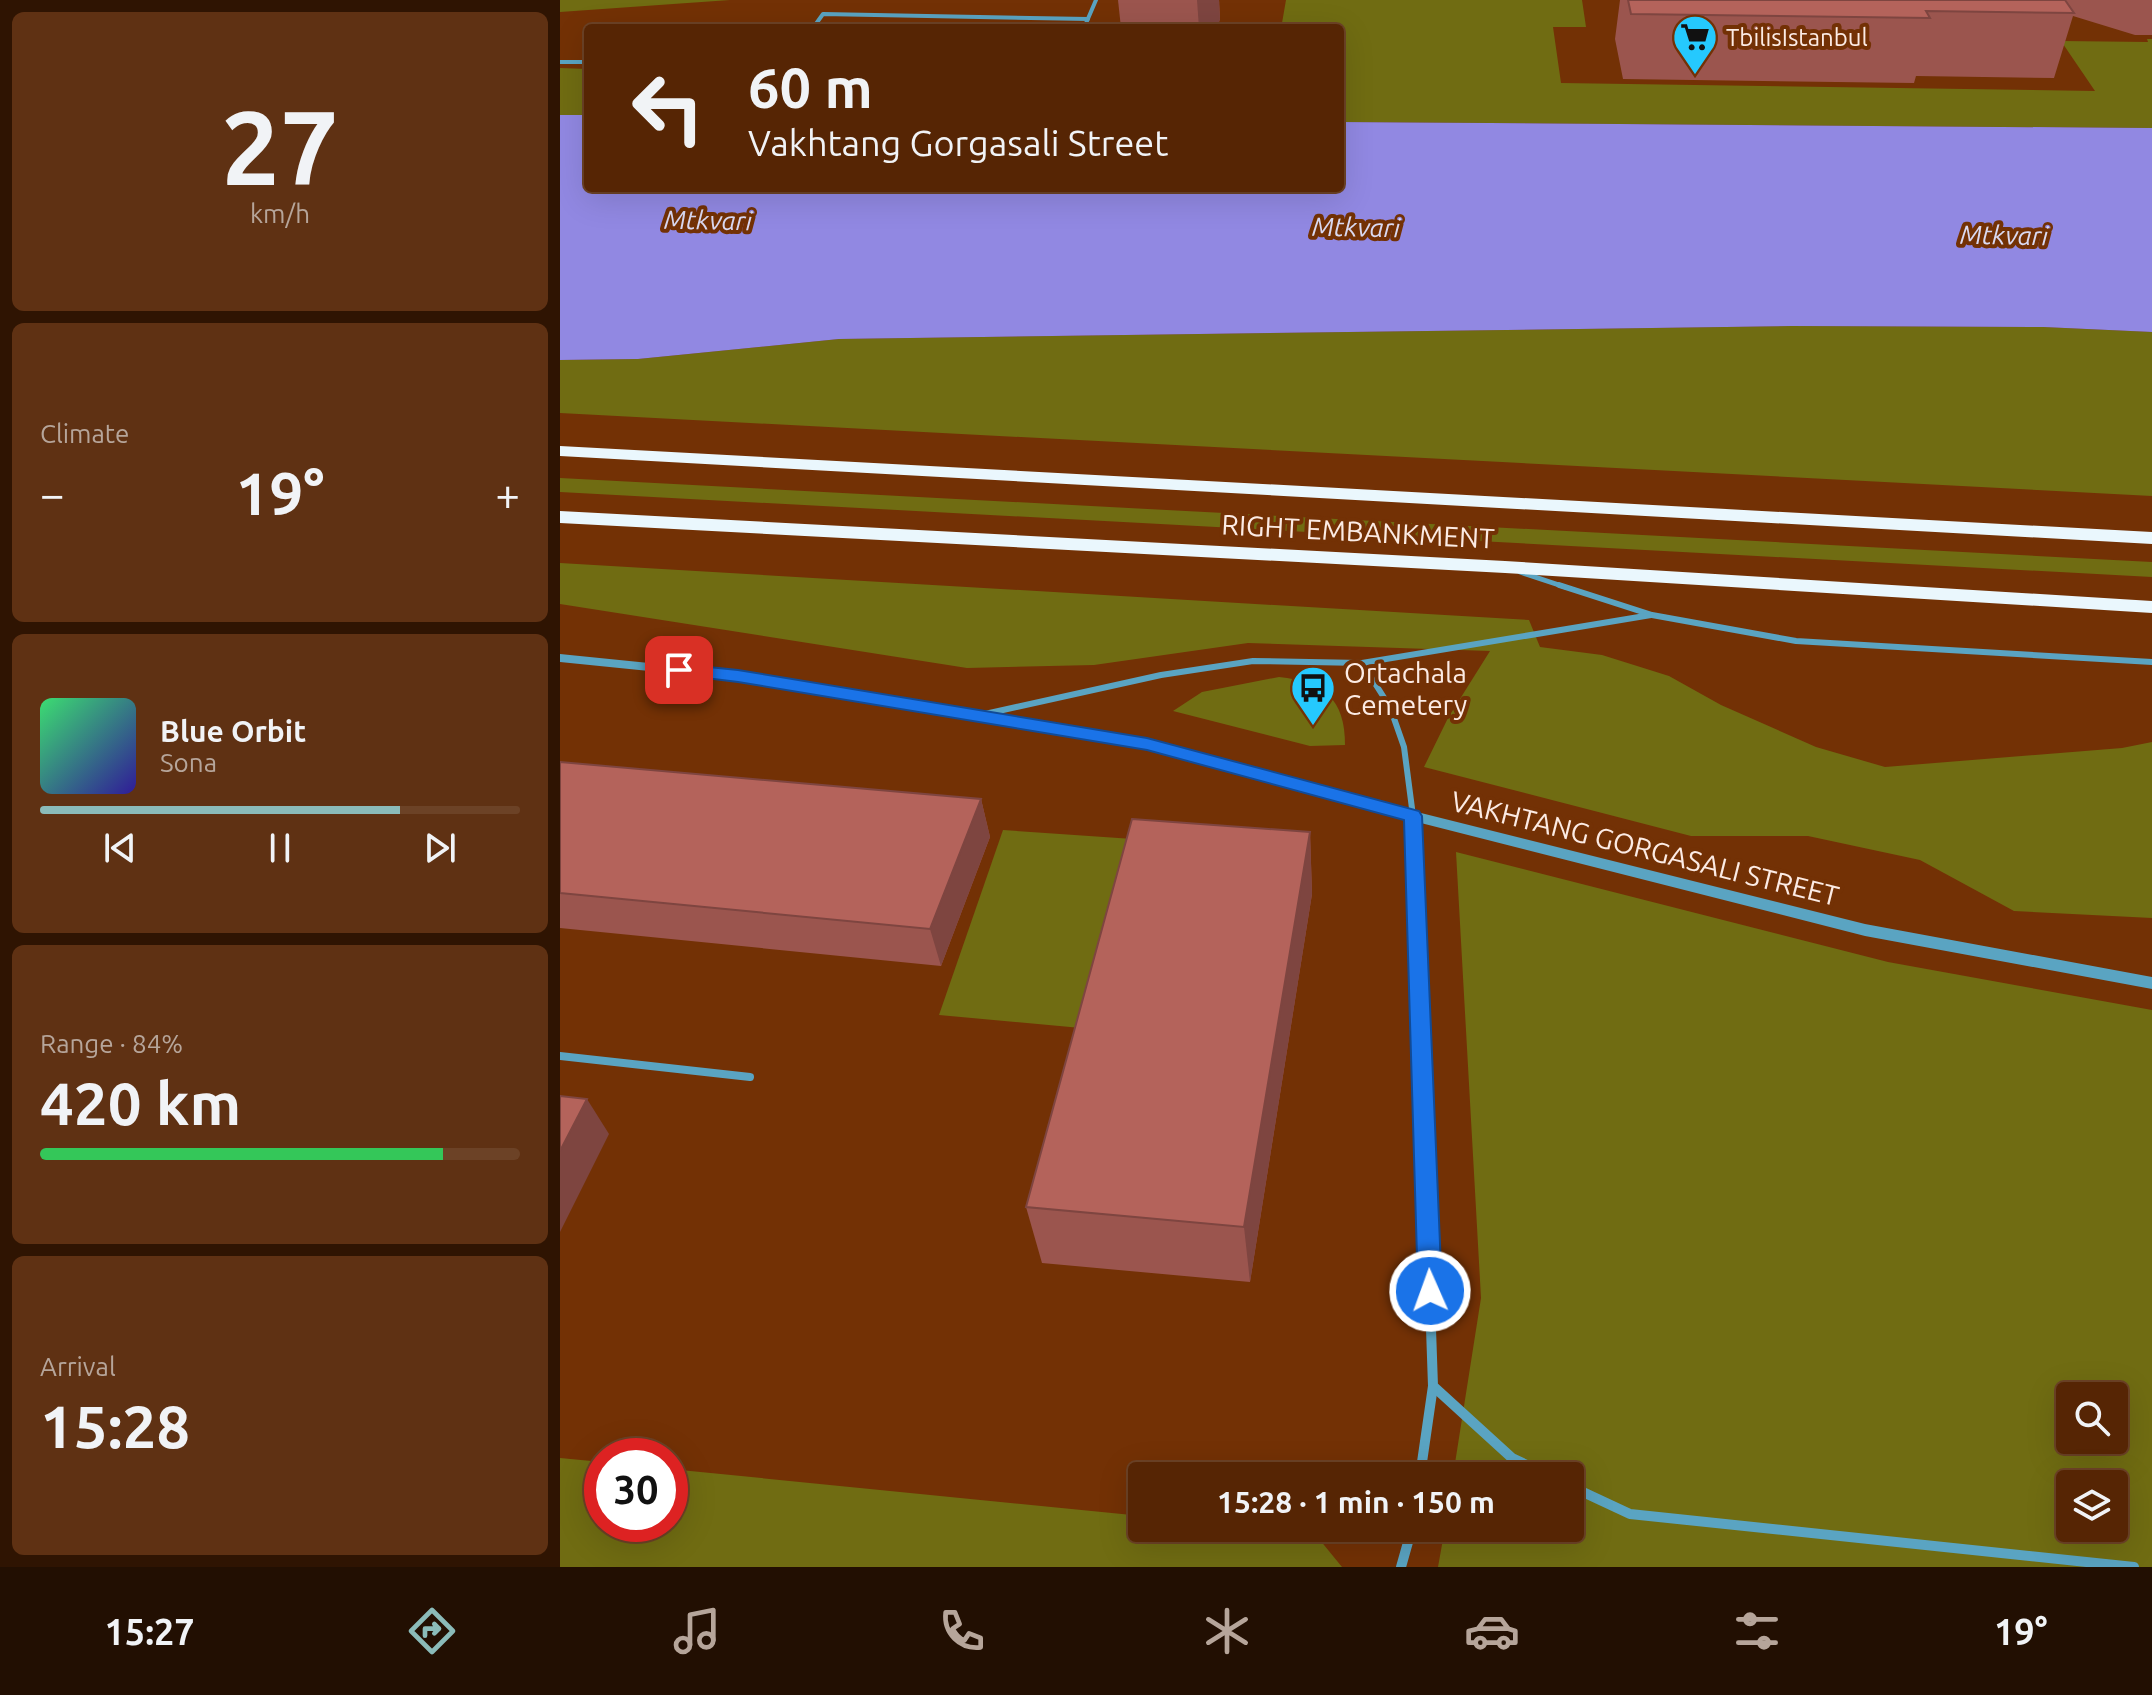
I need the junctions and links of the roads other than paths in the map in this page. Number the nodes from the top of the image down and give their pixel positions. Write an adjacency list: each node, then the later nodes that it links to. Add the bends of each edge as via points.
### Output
1 (1096, 0): 2 (lane)
2 (1088, 19): 3 (lane, via 823,14); 4 (lane)
3 (816, 24)
4 (1086, 24)
5 (560, 62): 6 (lane)
6 (584, 62)
7 (560, 451): 9 (highway, RIGHT EMBANKMENT)
8 (560, 517): 10 (highway, RIGHT EMBANKMENT)
9 (2152, 538)
10 (1505, 567): 11 (highway, RIGHT EMBANKMENT); 12 (lane)
11 (2152, 607)
12 (1652, 615): 14 (lane, via 1796,641); 15 (lane)
13 (560, 658): 16 (street, VAKHTANG GORGASALI STREET, via 738,676)
14 (2152, 662)
15 (1362, 663): 16 (lane, via 1253,661 1161,675); 17 (lane, via 1390,707 1404,747)
16 (977, 716): 17 (street, VAKHTANG GORGASALI STREET, via 1147,744)
17 (1413, 816): 18 (street, VAKHTANG GORGASALI STREET, via 1865,930); 21 (street)
18 (2152, 983)
19 (560, 1056): 20 (lane)
20 (750, 1077)
21 (1433, 1386): 22 (street); 23 (street)
22 (1422, 1462)
23 (1520, 1462)
24 (1584, 1493): 27 (street, via 1630,1514)
25 (1408, 1542): 26 (street)
26 (1401, 1567)
27 (2134, 1567)

